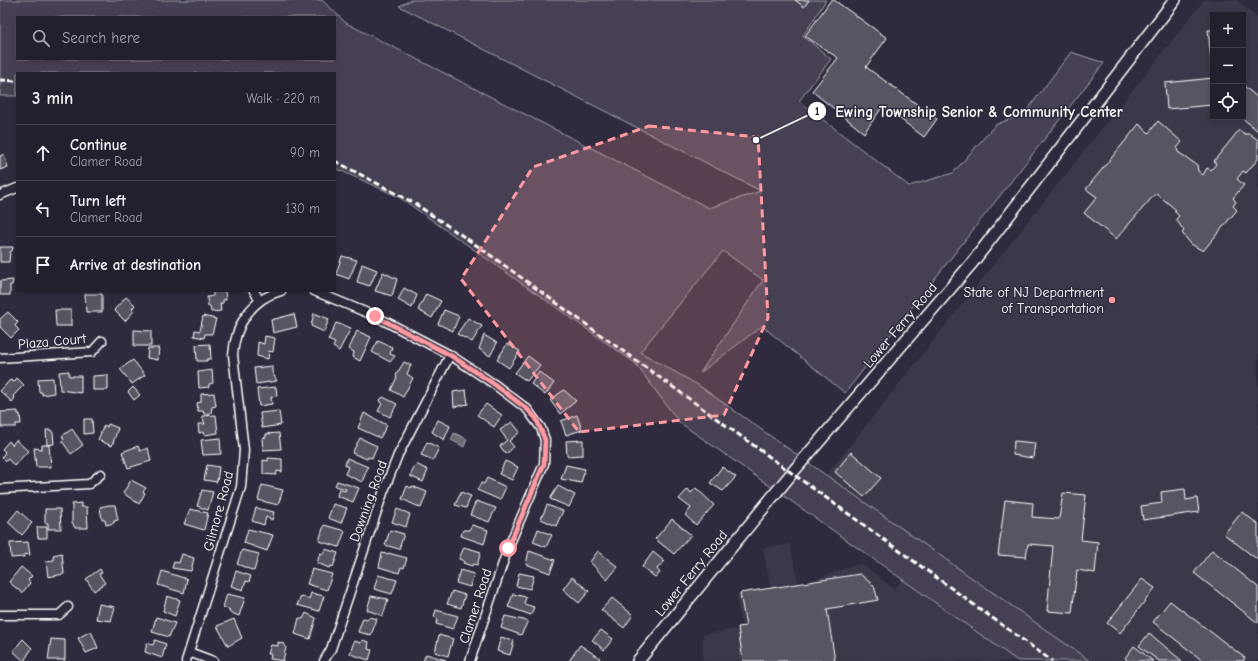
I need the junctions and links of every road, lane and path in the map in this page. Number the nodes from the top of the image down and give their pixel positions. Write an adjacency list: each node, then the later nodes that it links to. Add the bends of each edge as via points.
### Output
1 (1170, 1): 20 (street, Lower Ferry Road, via 972,263 792,473)
2 (16, 188): 3 (street)
3 (0, 195)
4 (255, 292): 7 (street)
5 (279, 292): 7 (street)
6 (316, 292): 9 (street, Clamer Road, via 375,316)
7 (260, 301): 15 (street, Gilmore Road, via 243,319 234,342 233,355 244,450 241,487)
8 (102, 342): 10 (street, Plaza Court, via 92,352)
9 (450, 355): 18 (street, Downing Road, via 398,454 331,649); 19 (street, Clamer Road, via 527,409 538,423 545,440 544,464 508,548)
10 (0, 358)
11 (101, 474): 12 (street, via 89,484)
12 (0, 489)
13 (68, 607): 14 (street, via 59,615)
14 (0, 615)
15 (189, 652): 16 (street, Gilmore Road); 17 (street)
16 (186, 661)
17 (213, 661)
18 (324, 661)
19 (470, 661)
20 (638, 661)

